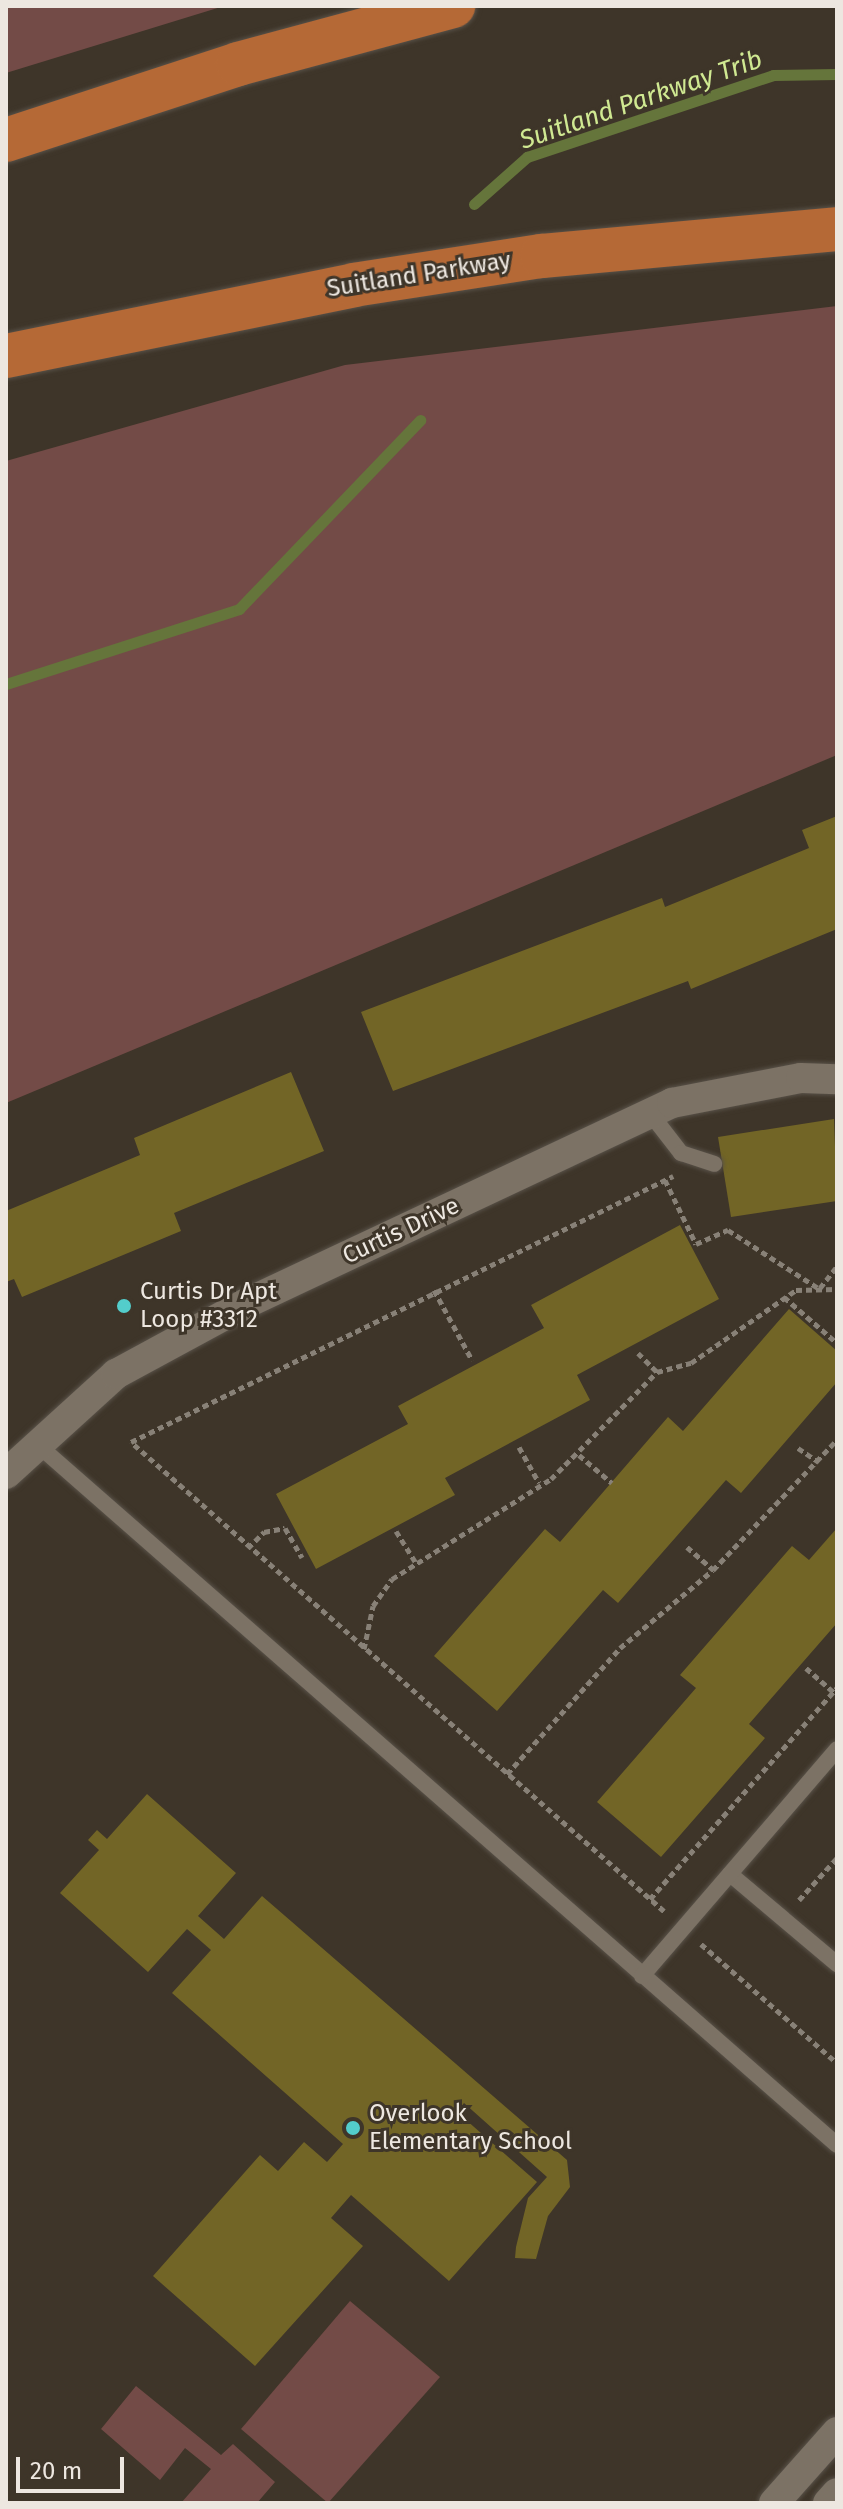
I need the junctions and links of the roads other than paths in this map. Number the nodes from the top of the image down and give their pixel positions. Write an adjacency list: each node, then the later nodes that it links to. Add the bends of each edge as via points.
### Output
1 (453, 6): 2 (highway, via 238,64)
2 (6, 140)
3 (837, 229): 4 (highway, Suitland Parkway, via 643,244 432,273 154,321)
4 (6, 356)
5 (837, 1079): 6 (street, Curtis Drive, via 801,1078)
6 (650, 1113): 7 (lane, via 681,1153); 8 (street, Curtis Drive, via 247,1303 116,1374)
7 (714, 1164)
8 (38, 1445): 9 (street, Curtis Drive); 13 (lane)
9 (6, 1474)
10 (837, 1749): 11 (lane)
11 (730, 1874): 12 (lane); 13 (lane)
12 (837, 1964)
13 (642, 1976): 14 (lane)
14 (837, 2145)
15 (837, 2432): 17 (street)
16 (837, 2493): 18 (street)
17 (774, 2503)
18 (828, 2503)

